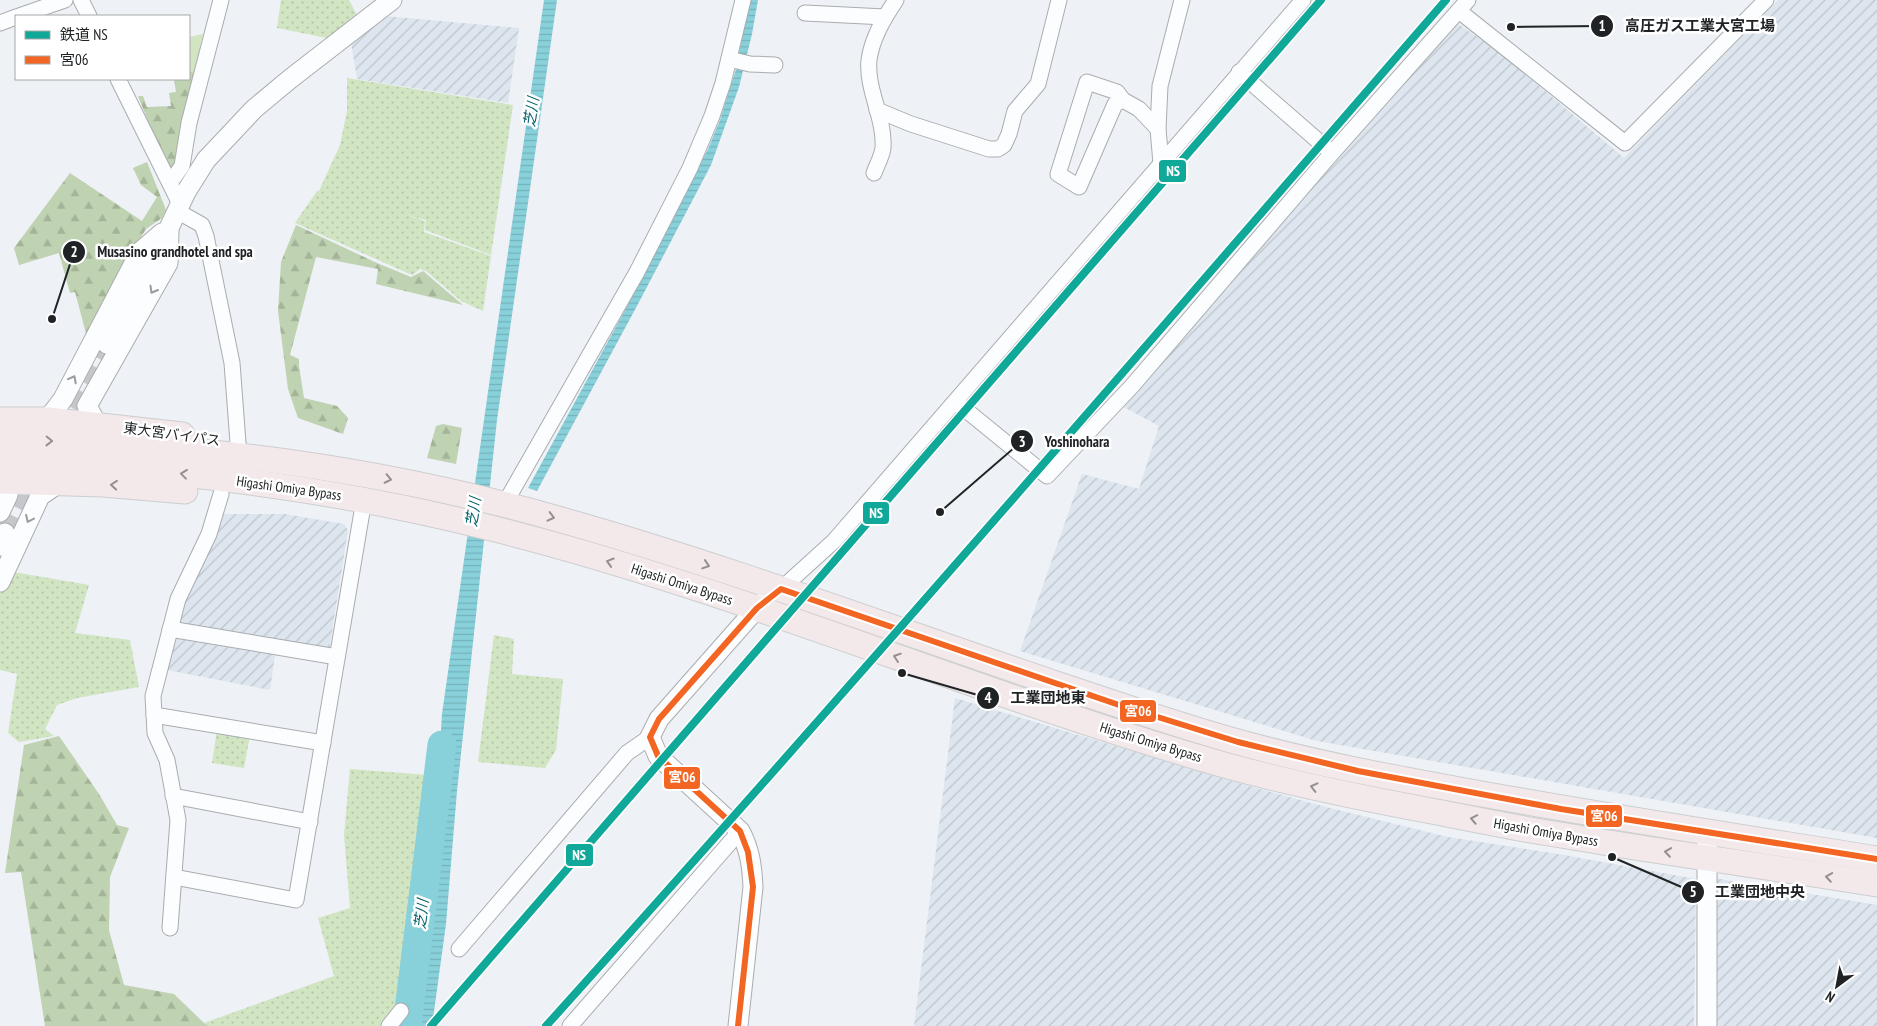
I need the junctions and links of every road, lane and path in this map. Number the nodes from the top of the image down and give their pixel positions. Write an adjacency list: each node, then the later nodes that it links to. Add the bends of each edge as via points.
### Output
1 (65, 0): 13 (street)
2 (81, 0): 14 (street)
3 (221, 0): 28 (street, via 189,123 182,166)
4 (392, 0): 29 (street, via 254,109 206,160)
5 (743, 0): 18 (street)
6 (896, 0): 15 (street)
7 (1059, 0): 23 (street, via 1038,84 1015,111 1009,134 998,149 989,149)
8 (1182, 0): 24 (street, via 1160,86)
9 (1303, 0): 20 (street)
10 (1766, 0): 11 (street, via 1625,143)
11 (1464, 5): 25 (street)
12 (805, 13): 15 (street)
13 (24, 15)
14 (88, 15)
15 (885, 17): 23 (street, via 869,60)
16 (15, 18): 17 (street)
17 (0, 23)
18 (730, 59): 19 (street); 43 (street, via 702,144 668,215 584,369)
19 (775, 65)
20 (1239, 72): 25 (street); 26 (street)
21 (118, 80): 28 (street)
22 (1123, 100): 22 (street, via 1115,104 1079,188 1058,174 1087,82 1117,92); 24 (street, via 1139,109)
23 (877, 110): 27 (street, via 883,150)
24 (1158, 129): 26 (street)
25 (1332, 153): 31 (street, via 1132,386 1047,476)
26 (1161, 163): 31 (street)
27 (874, 173)
28 (170, 183): 29 (street)
29 (175, 214): 30 (street); 33 (street, one-way to 29, via 63,399 140,252); 34 (street, one-way to 34, via 168,264 87,406); 36 (street, via 202,225 206,236 232,363)
30 (107, 344)
31 (956, 402): 46 (street, via 834,542)
32 (0, 420): 33 (highway, 東大宮バイパス)
33 (47, 420): 34 (highway, 東大宮バイパス)
34 (97, 424): 36 (highway, 東大宮バイパス)
35 (0, 441): 37 (highway, Higashi Omiya Bypass, one-way to 37, via 60,441 222,453)
36 (238, 443): 37 (highway, 東大宮バイパス)
37 (340, 469): 43 (highway, Higashi Omiya Bypass, one-way to 43)
38 (1, 475): 39 (highway); 41 (highway, Higashi Omiya Bypass, one-way to 38, via 145,470 60,464); 44 (street, via 8,494)
39 (59, 482): 40 (highway, one-way to 39); 45 (street, one-way to 45, via 40,496)
40 (221, 494): 41 (highway, via 296,497); 48 (street, via 209,534 178,599)
41 (337, 494): 42 (highway, Higashi Omiya Bypass)
42 (364, 500): 47 (highway, Higashi Omiya Bypass, one-way to 42, via 502,530); 49 (street)
43 (504, 505): 46 (highway, Higashi Omiya Bypass, one-way to 46)
44 (0, 512)
45 (0, 582)
46 (781, 589): 47 (street); 56 (highway, Higashi Omiya Bypass, via 1119,705 1238,742 1358,771 1562,809)
47 (757, 608): 51 (street, via 659,720); 57 (highway, Higashi Omiya Bypass, one-way to 47, via 1557,835 1352,796 1230,766 1083,721)
48 (170, 629): 49 (street); 50 (street, via 153,696)
49 (337, 657): 52 (street)
50 (154, 715): 52 (street); 53 (street, via 155,733 167,760)
51 (650, 738): 55 (street, via 658,756); 62 (street, via 627,753)
52 (323, 743): 54 (street)
53 (174, 796): 54 (street); 59 (street, via 178,820)
54 (310, 822): 59 (street, via 296,900)
55 (740, 831): 65 (street); 66 (street, via 752,864 753,887)
56 (1708, 831): 57 (street); 58 (highway, Higashi Omiya Bypass)
57 (1707, 857): 60 (highway, Higashi Omiya Bypass, one-way to 57); 67 (street)
58 (1877, 859)
59 (174, 877): 61 (street)
60 (1877, 884)
61 (170, 928)
62 (459, 950)
63 (401, 1012): 64 (street)
64 (389, 1026)
65 (570, 1026)
66 (738, 1026)
67 (1706, 1026)

